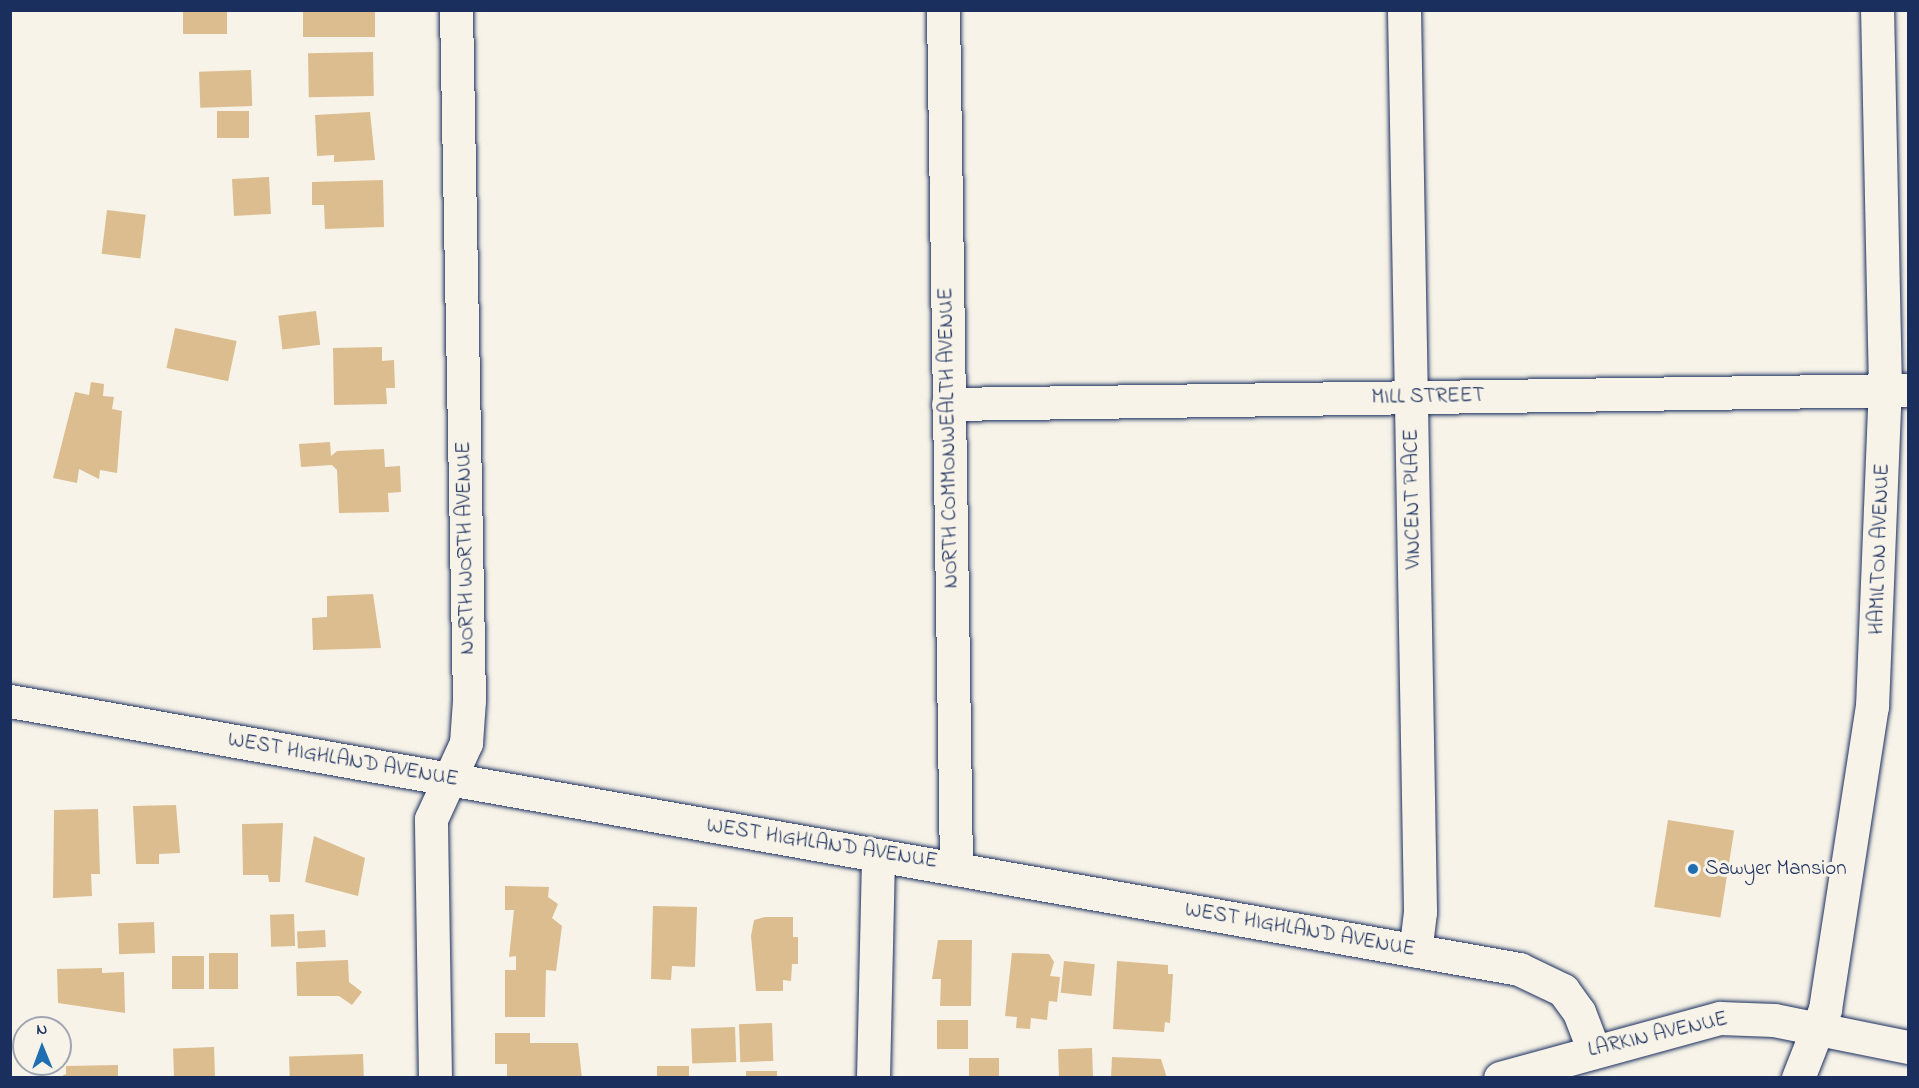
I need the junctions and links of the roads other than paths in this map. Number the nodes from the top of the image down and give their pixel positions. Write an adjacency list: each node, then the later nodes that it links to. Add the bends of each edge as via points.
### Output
1 (456, 10): 9 (street, NORTH WORTH AVENUE, via 469,700 466,743)
2 (943, 10): 7 (street, NORTH COMMONWEALTH AVENUE)
3 (1404, 10): 6 (street, VINCENT PLACE)
4 (1877, 10): 5 (street, HAMILTON AVENUE)
5 (1897, 389): 6 (street, MILL STREET); 13 (street, HAMILTON AVENUE, via 1872,707 1859,816)
6 (1411, 397): 7 (street, MILL STREET); 12 (street, VINCENT PLACE, via 1420,912)
7 (948, 404): 11 (street, NORTH COMMONWEALTH AVENUE)
8 (10, 701): 9 (street, WEST HIGHLAND AVENUE)
9 (450, 777): 10 (street, WEST HIGHLAND AVENUE); 16 (street, NORTH WORTH AVENUE, via 432,819)
10 (878, 856): 11 (street, WEST HIGHLAND AVENUE); 17 (street)
11 (956, 866): 12 (street, WEST HIGHLAND AVENUE)
12 (1415, 951): 15 (street, WEST HIGHLAND AVENUE, via 1545,978 1579,1012)
13 (1818, 1028): 14 (street); 15 (street, LARKIN AVENUE, via 1756,1017 1720,1018); 19 (street, HAMILTON AVENUE)
14 (1908, 1047)
15 (1593, 1049): 18 (street, LARKIN AVENUE)
16 (435, 1077)
17 (873, 1077)
18 (1500, 1077)
19 (1798, 1077)

